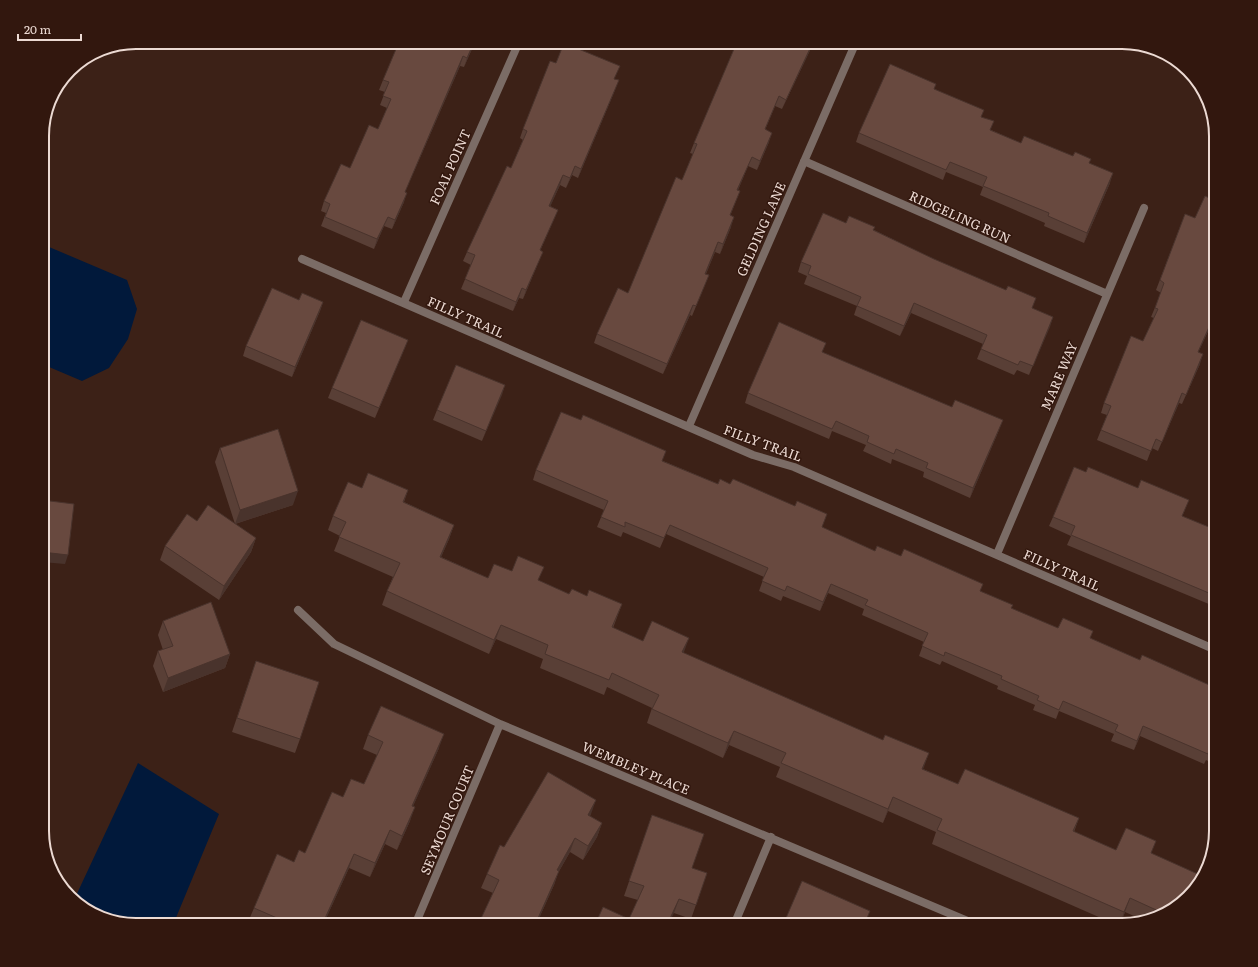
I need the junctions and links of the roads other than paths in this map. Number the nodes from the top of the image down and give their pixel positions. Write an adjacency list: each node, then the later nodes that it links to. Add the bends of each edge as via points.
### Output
1 (515, 49): 7 (street, FOAL POINT)
2 (853, 49): 3 (street, GELDING LANE)
3 (804, 162): 6 (street, RIDGELING RUN); 8 (street, GELDING LANE)
4 (1144, 208): 6 (street, MARE WAY)
5 (302, 259): 7 (street, FILLY TRAIL)
6 (1108, 294): 9 (street, MARE WAY)
7 (404, 302): 8 (street, FILLY TRAIL)
8 (689, 426): 9 (street, FILLY TRAIL, via 753,455 794,467)
9 (997, 554): 11 (street, FILLY TRAIL)
10 (298, 610): 12 (street, WEMBLEY PLACE, via 334,644)
11 (1209, 647)
12 (500, 724): 13 (street, WEMBLEY PLACE); 14 (street, SEYMOUR COURT)
13 (771, 837): 15 (street); 16 (street, WEMBLEY PLACE)
14 (418, 918)
15 (737, 918)
16 (961, 918)

